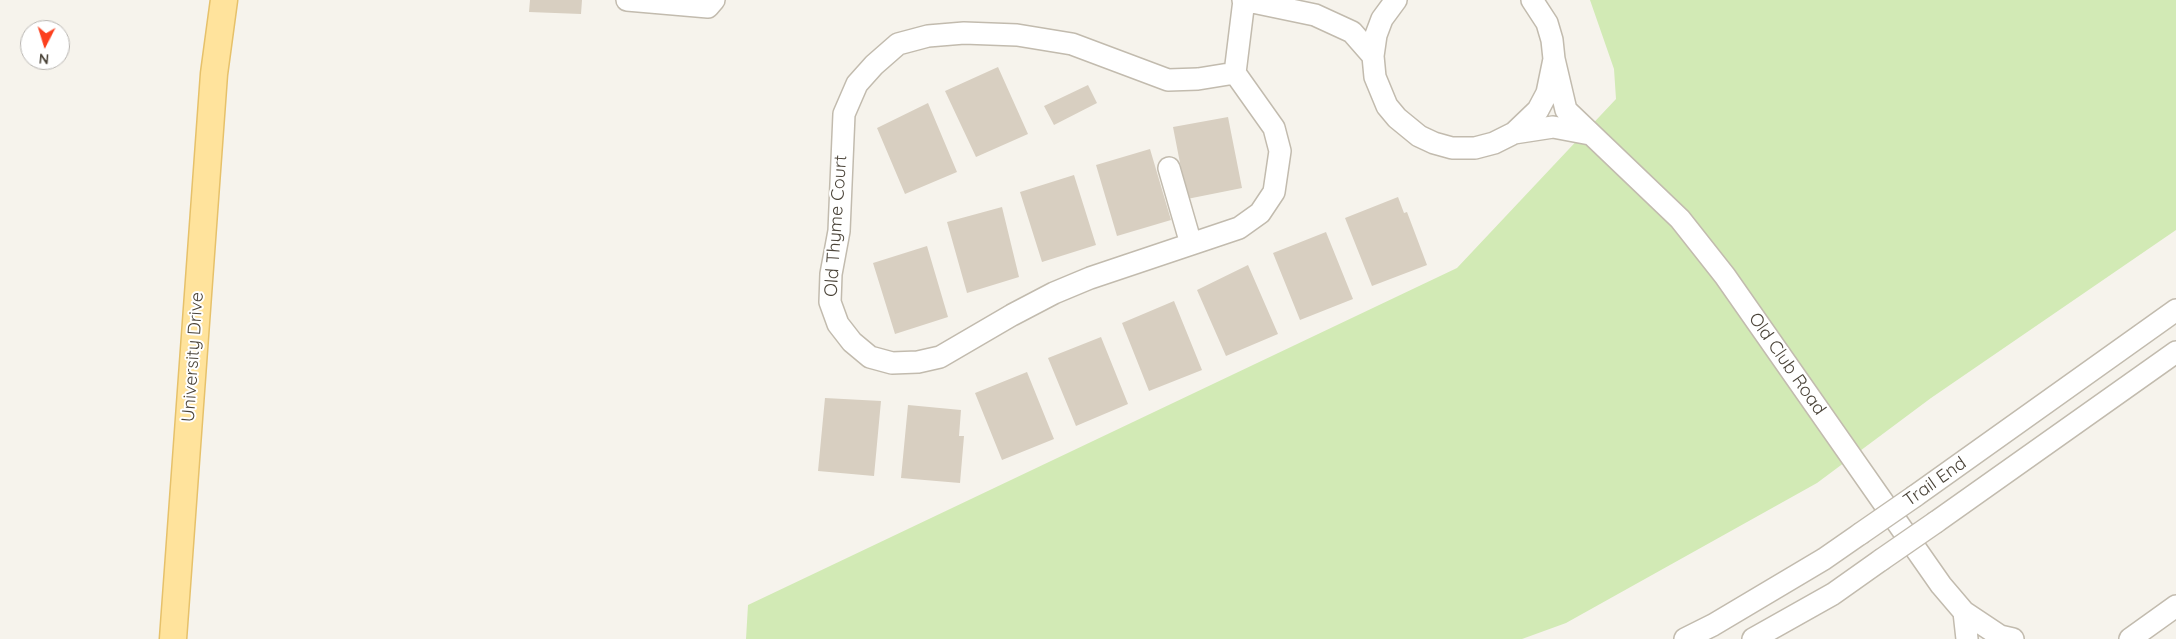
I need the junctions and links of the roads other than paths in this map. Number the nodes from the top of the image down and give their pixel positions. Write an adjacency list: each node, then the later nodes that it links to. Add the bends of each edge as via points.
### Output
1 (213, 0): 11 (main road, University Drive)
2 (224, 0): 11 (main road, University Drive)
3 (627, 0): 4 (street, via 708,6)
4 (714, 0)
5 (1244, 0): 8 (street, via 1315,15 1352,32); 10 (street)
6 (1396, 0): 8 (street, via 1382,19)
7 (1534, 1): 9 (street, Old Club Road, via 1547,23)
8 (1373, 56): 12 (street, via 1375,77 1387,106 1396,118 1419,136 1452,148 1475,148)
9 (1554, 58): 12 (street, via 1547,93 1538,110); 13 (street, Old Club Road, via 1566,110)
10 (1235, 72): 15 (street, Old Thyme Court, via 1274,128 1280,151 1274,192 1260,213 1239,228); 15 (street, Old Thyme Court, via 1168,80 1072,44 1017,35 964,33 928,36 898,44 874,64 857,84 844,114 839,231 830,302 838,324 870,357 898,363 940,357 1054,293)
11 (214, 74): 20 (main road, University Drive)
12 (1514, 133): 13 (street, via 1553,127)
13 (1590, 134): 19 (street, Old Club Road, via 1680,218 1725,276 1941,585)
14 (1169, 168): 15 (street)
15 (1192, 244)
16 (2176, 310): 21 (street, Trail End, bridge, via 1824,559)
17 (2176, 352): 22 (street, Trail End, bridge, via 1833,594)
18 (2176, 606): 25 (street)
19 (1964, 612): 23 (street); 24 (street, Old Club Road, via 2000,636)
20 (173, 639)
21 (1685, 639)
22 (1753, 639)
23 (1967, 639)
24 (2013, 639)
25 (2130, 639)

